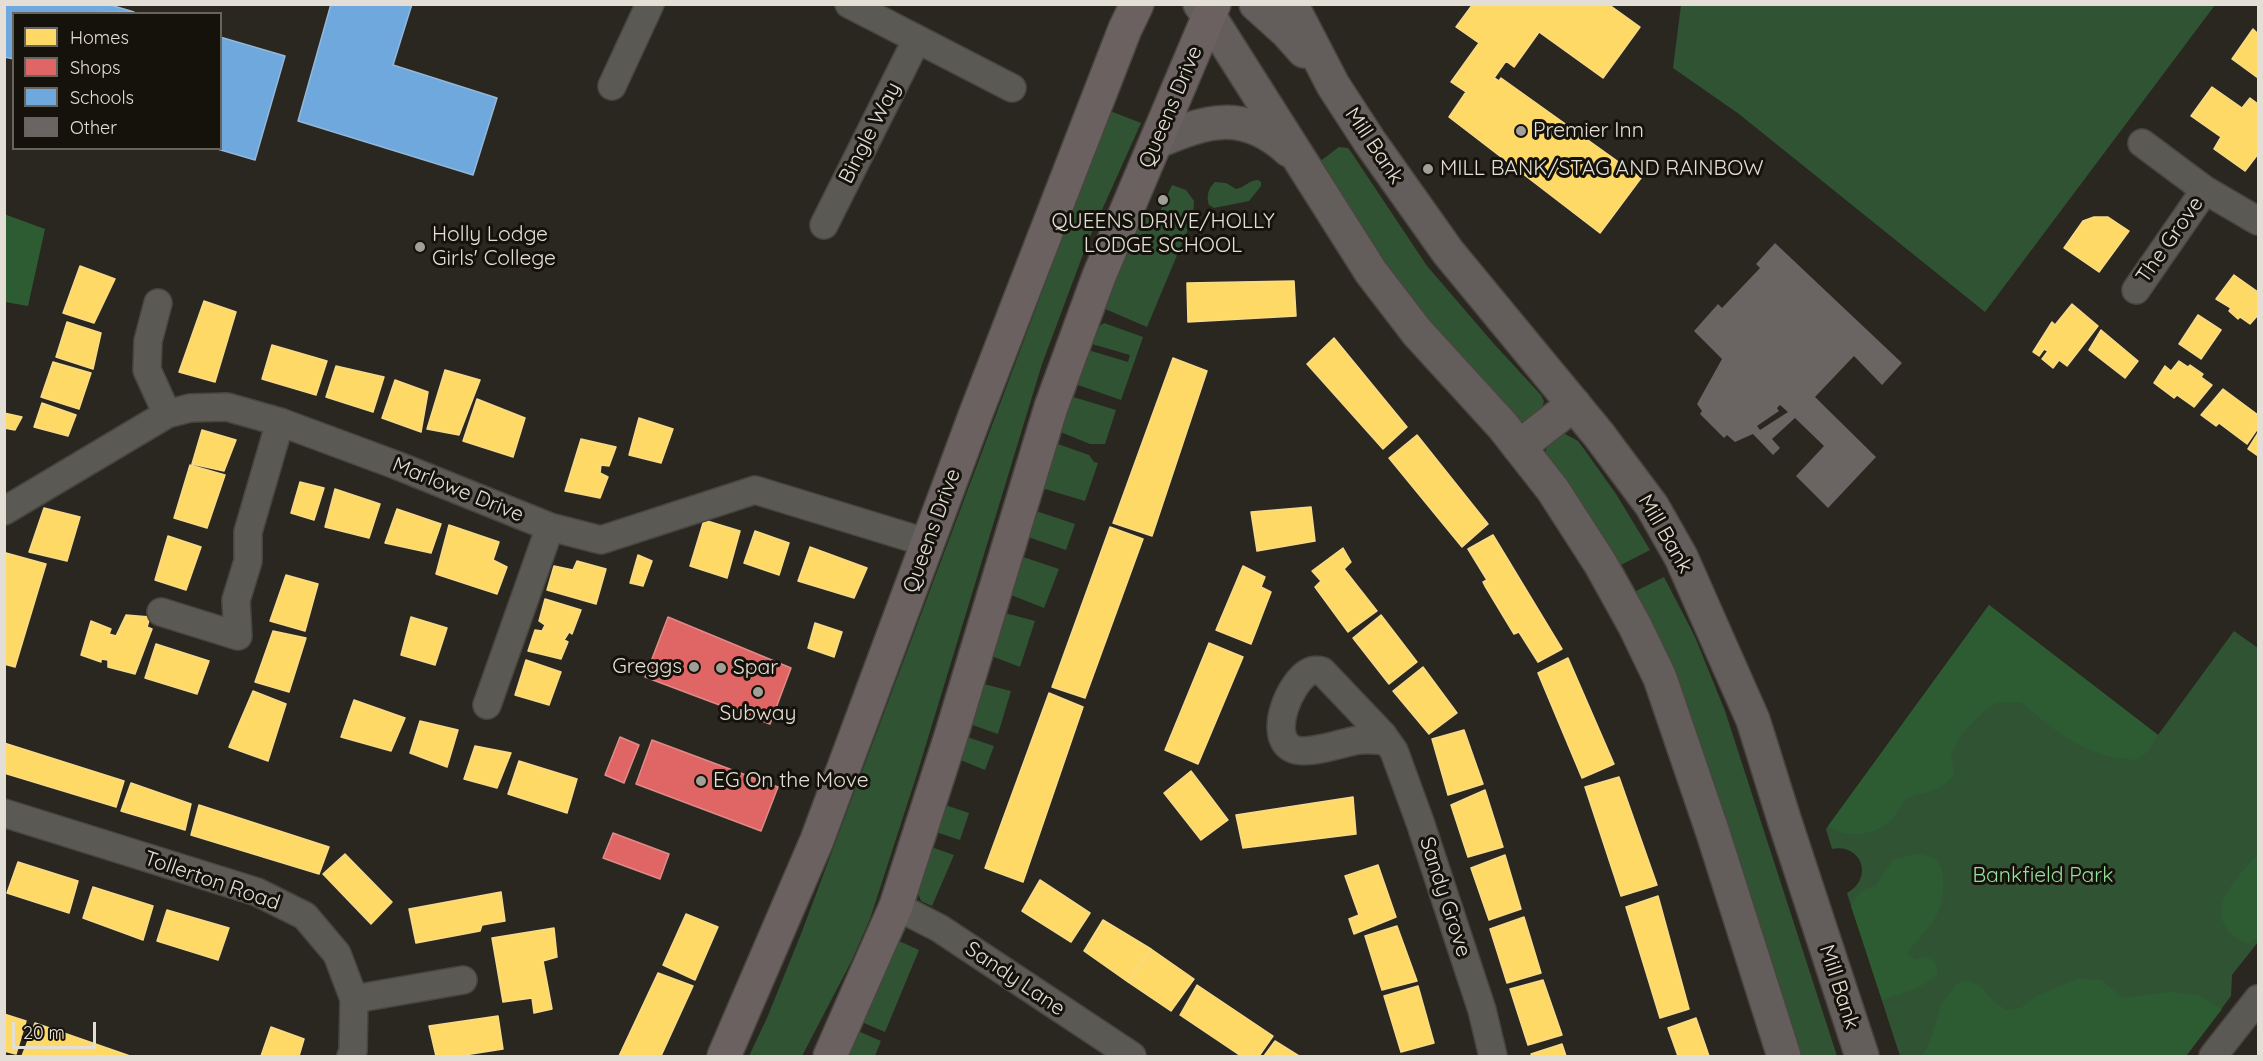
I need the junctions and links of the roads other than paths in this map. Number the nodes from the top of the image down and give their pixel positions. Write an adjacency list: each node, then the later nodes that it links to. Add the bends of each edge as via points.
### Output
1 (650, 4): 9 (street)
2 (849, 4): 7 (street)
3 (1137, 4): 25 (highway, Queens Drive)
4 (1256, 4): 8 (street, Mill Bank, via 1287,32)
5 (1291, 4): 8 (street, Mill Bank)
6 (1208, 8): 11 (highway, Queens Drive); 13 (street)
7 (916, 40): 10 (street); 16 (street, Bingle Way)
8 (1333, 85): 19 (street, Mill Bank, via 1448,252)
9 (612, 86)
10 (1012, 88)
11 (1156, 142): 13 (street, via 1211,123 1245,124 1273,136); 30 (highway, Queens Drive, via 1099,276 1051,406)
12 (2142, 143): 14 (street)
13 (1304, 163): 22 (street, via 1371,272 1417,332)
14 (2205, 190): 15 (street); 17 (street, The Grove)
15 (2259, 221)
16 (824, 225)
17 (2136, 290)
18 (158, 303): 20 (street, via 148,341 147,370)
19 (1574, 405): 22 (street); 40 (street, Mill Bank, via 1652,506 1681,557 1753,720)
20 (166, 414): 21 (street, Marlowe Drive, via 190,408 226,407); 23 (street, Marlowe Drive)
21 (280, 422): 24 (street, Marlowe Drive); 26 (street, via 248,532 248,561 236,600 238,636)
22 (1520, 447): 39 (street, via 1600,563 1660,678)
23 (4, 511)
24 (550, 527): 25 (street, Marlowe Drive, via 601,540 755,490); 27 (street)
25 (928, 543): 35 (highway, Queens Drive, via 817,840)
26 (161, 612)
27 (487, 705)
28 (1387, 741): 38 (street, Sandy Grove, via 1420,822 1482,1010)
29 (4, 813): 32 (street, Tollerton Road, via 257,892 305,916 338,954)
30 (896, 906): 36 (highway, Queens Drive); 37 (street, Sandy Lane, via 939,928)
31 (463, 980): 32 (street)
32 (354, 999): 34 (street, Tollerton Road)
33 (2259, 999): 41 (street)
34 (351, 1056)
35 (724, 1056)
36 (830, 1056)
37 (1132, 1056)
38 (1493, 1056)
39 (1784, 1056)
40 (1862, 1056)
41 (2213, 1056)

